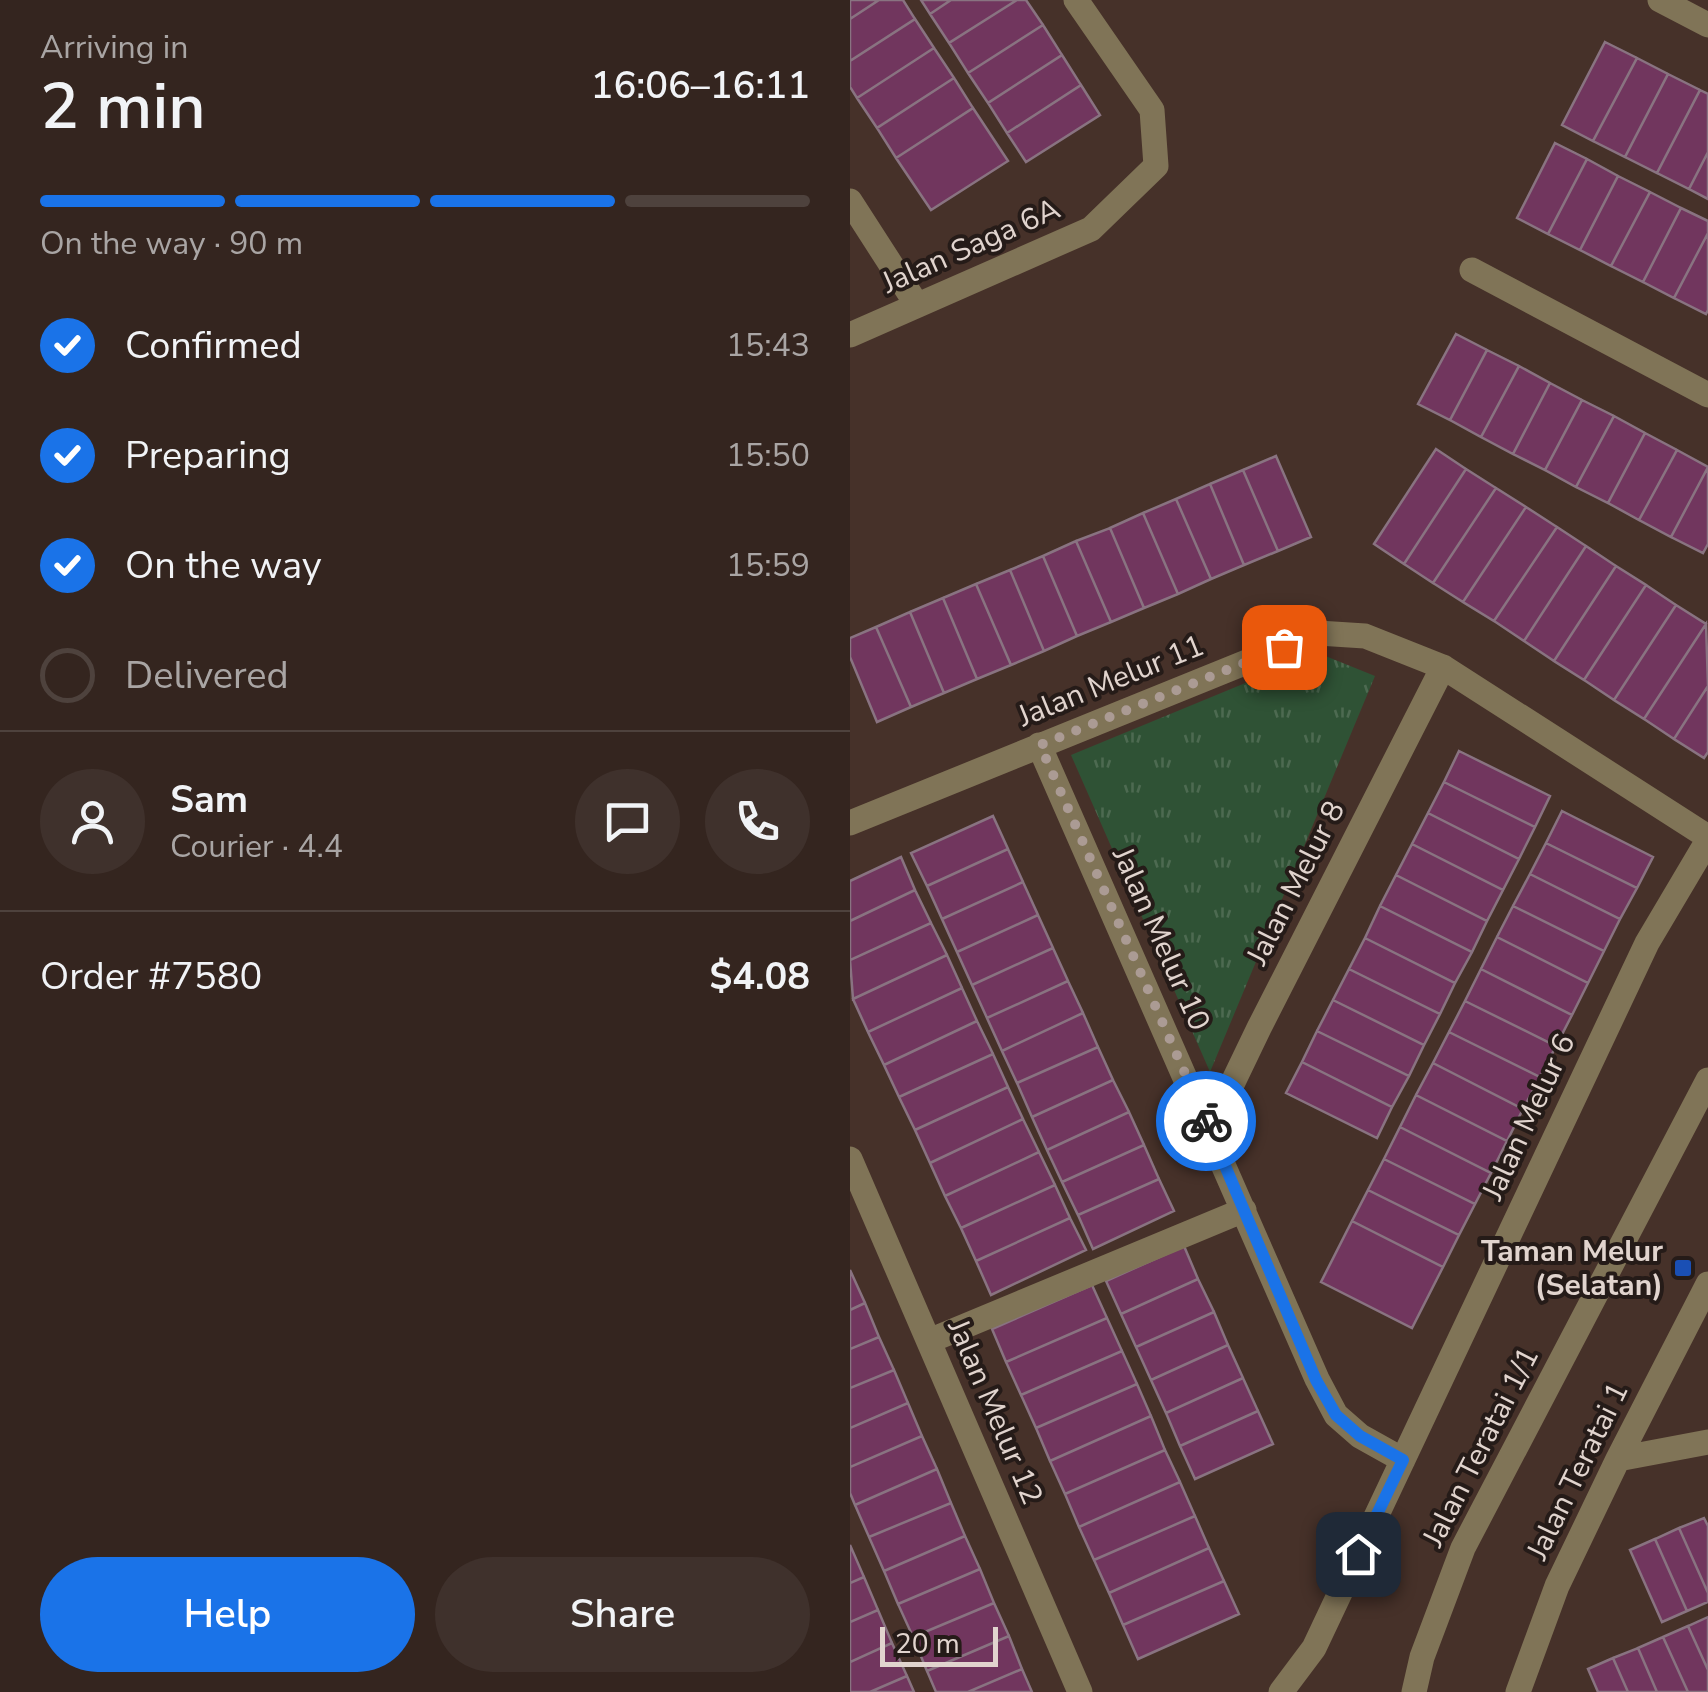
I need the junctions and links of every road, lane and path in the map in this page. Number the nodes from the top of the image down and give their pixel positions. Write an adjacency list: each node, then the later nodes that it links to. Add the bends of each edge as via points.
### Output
1 (1076, 0): 6 (street, Jalan Saga 6A, via 1152,110 1156,166 1091,229)
2 (1660, 0): 3 (street)
3 (1708, 25)
4 (850, 201): 6 (street)
5 (1472, 270): 8 (street)
6 (917, 306): 7 (street, Jalan Saga 6A)
7 (850, 335)
8 (1708, 395)
9 (1443, 667): 10 (street, Jalan Melur 11, via 1366,636 1318,633); 12 (street, Jalan Melur 11); 14 (street, Jalan Melur 8)
10 (1040, 745): 11 (street, Jalan Melur 11); 14 (street, Jalan Melur 10)
11 (850, 823)
12 (1708, 838): 21 (street, Jalan Melur 6, via 1647,944)
13 (1708, 1080): 24 (street, Jalan Teratai 1/1, via 1463,1548)
14 (1210, 1130): 16 (street, Jalan Melur 10)
15 (851, 1164): 18 (street, Jalan Melur 12)
16 (1244, 1210): 18 (street); 21 (street, Jalan Melur 10, via 1336,1415)
17 (1708, 1284): 20 (street, Jalan Teratai 1)
18 (928, 1341): 22 (street, Jalan Melur 12)
19 (1708, 1442): 20 (street)
20 (1618, 1459): 25 (street, Jalan Teratai 1, via 1557,1586)
21 (1403, 1460): 23 (street, Jalan Melur 6, via 1314,1648)
22 (1080, 1692)
23 (1281, 1692)
24 (1414, 1692)
25 (1518, 1692)

